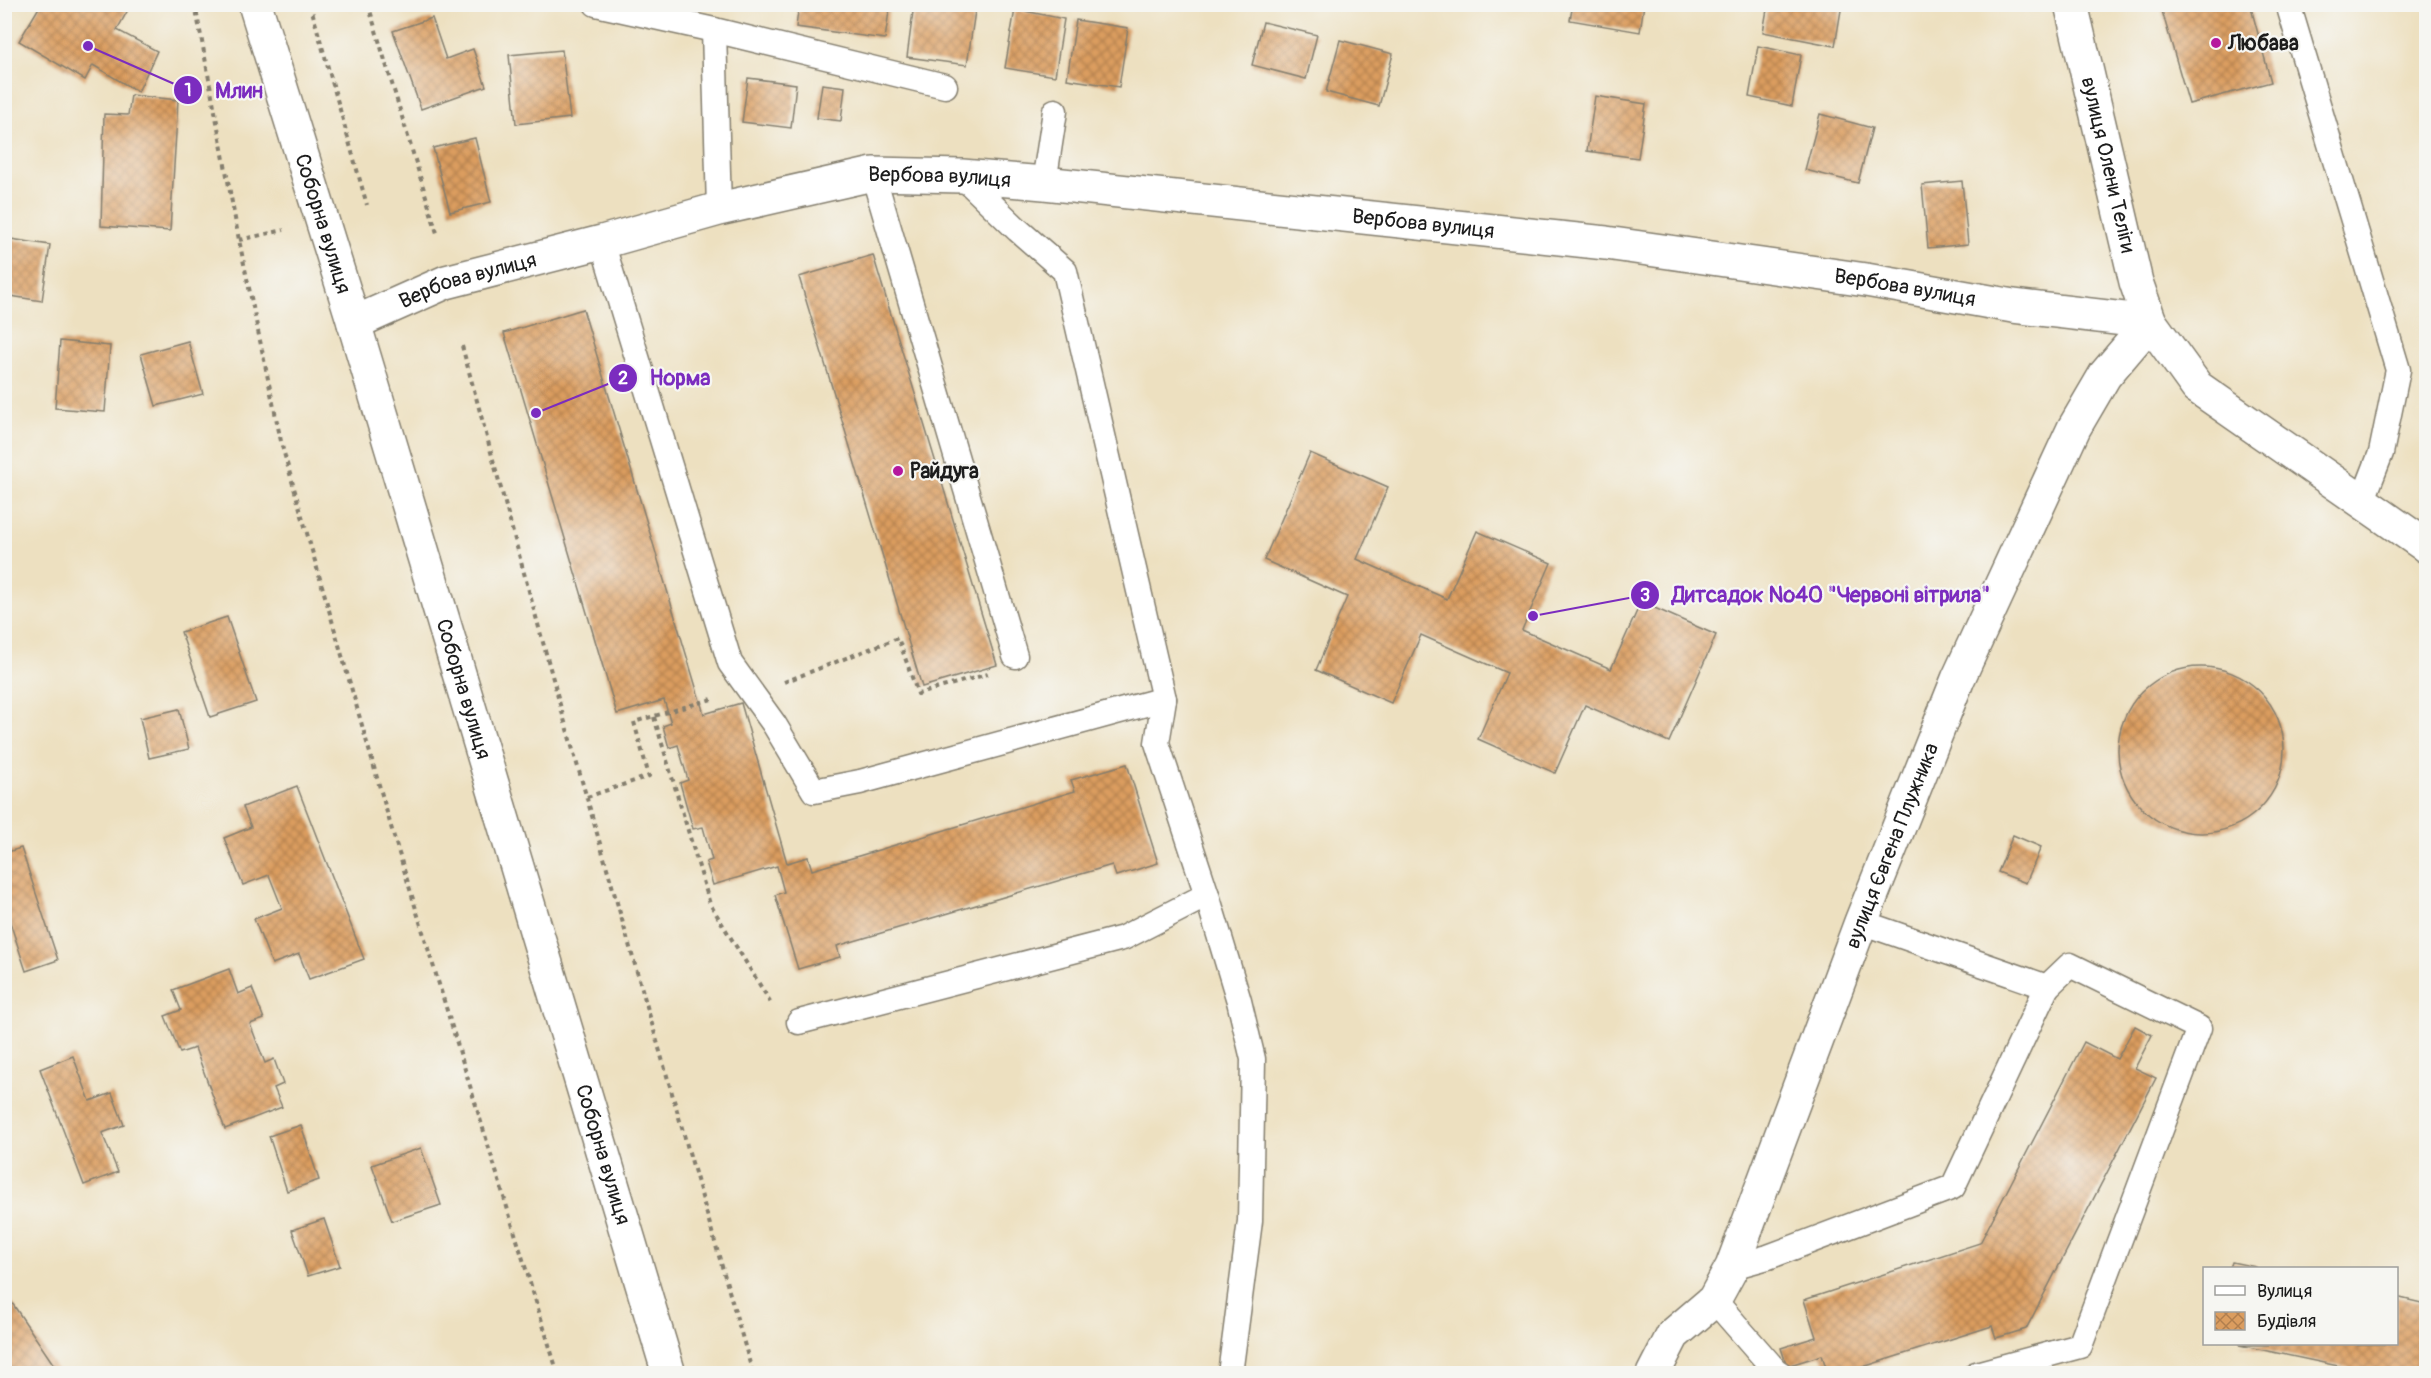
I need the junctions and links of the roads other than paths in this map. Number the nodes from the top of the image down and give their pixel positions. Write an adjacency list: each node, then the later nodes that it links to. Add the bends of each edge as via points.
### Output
1 (255, 4): 14 (street, Соборна вулиця)
2 (596, 4): 5 (lane)
3 (2071, 4): 13 (street, вулиця Олени Теліги, via 2136,282)
4 (2288, 4): 15 (lane, via 2398,370 2381,453)
5 (714, 30): 6 (lane); 11 (lane)
6 (945, 86)
7 (1055, 111): 10 (lane)
8 (873, 174): 9 (street, Вербова вулиця); 11 (street, Вербова вулиця); 17 (lane)
9 (962, 176): 10 (street, Вербова вулиця); 18 (lane, via 1065,271)
10 (1044, 183): 13 (street, Вербова вулиця, via 1606,243 1866,280 2013,306)
11 (719, 209): 12 (street, Вербова вулиця)
12 (602, 242): 14 (street, Вербова вулиця, via 446,282); 18 (lane, via 730,663 774,724 814,791)
13 (2150, 322): 15 (street, via 2197,387); 20 (street, вулиця Євгена Плужника, via 2105,375 2074,428 1958,679)
14 (354, 323): 26 (street, Соборна вулиця)
15 (2362, 502): 16 (street)
16 (2427, 546)
17 (1015, 656)
18 (1164, 699): 19 (lane, via 1157,744)
19 (1207, 894): 22 (lane, via 1122,938); 27 (lane, via 1253,1059 1250,1221)
20 (1861, 922): 21 (lane); 23 (street, вулиця Євгена Плужника)
21 (2047, 987): 23 (lane, via 1953,1187); 25 (lane, via 2070,965 2199,1028 2080,1346)
22 (799, 1022)
23 (1732, 1267): 24 (street, вулиця Євгена Плужника)
24 (1714, 1300): 28 (street, вулиця Євгена Плужника, via 1673,1335); 29 (lane)
25 (2018, 1367): 30 (lane)
26 (669, 1374)
27 (1230, 1374)
28 (1653, 1374)
29 (1781, 1374)
30 (1976, 1374)

